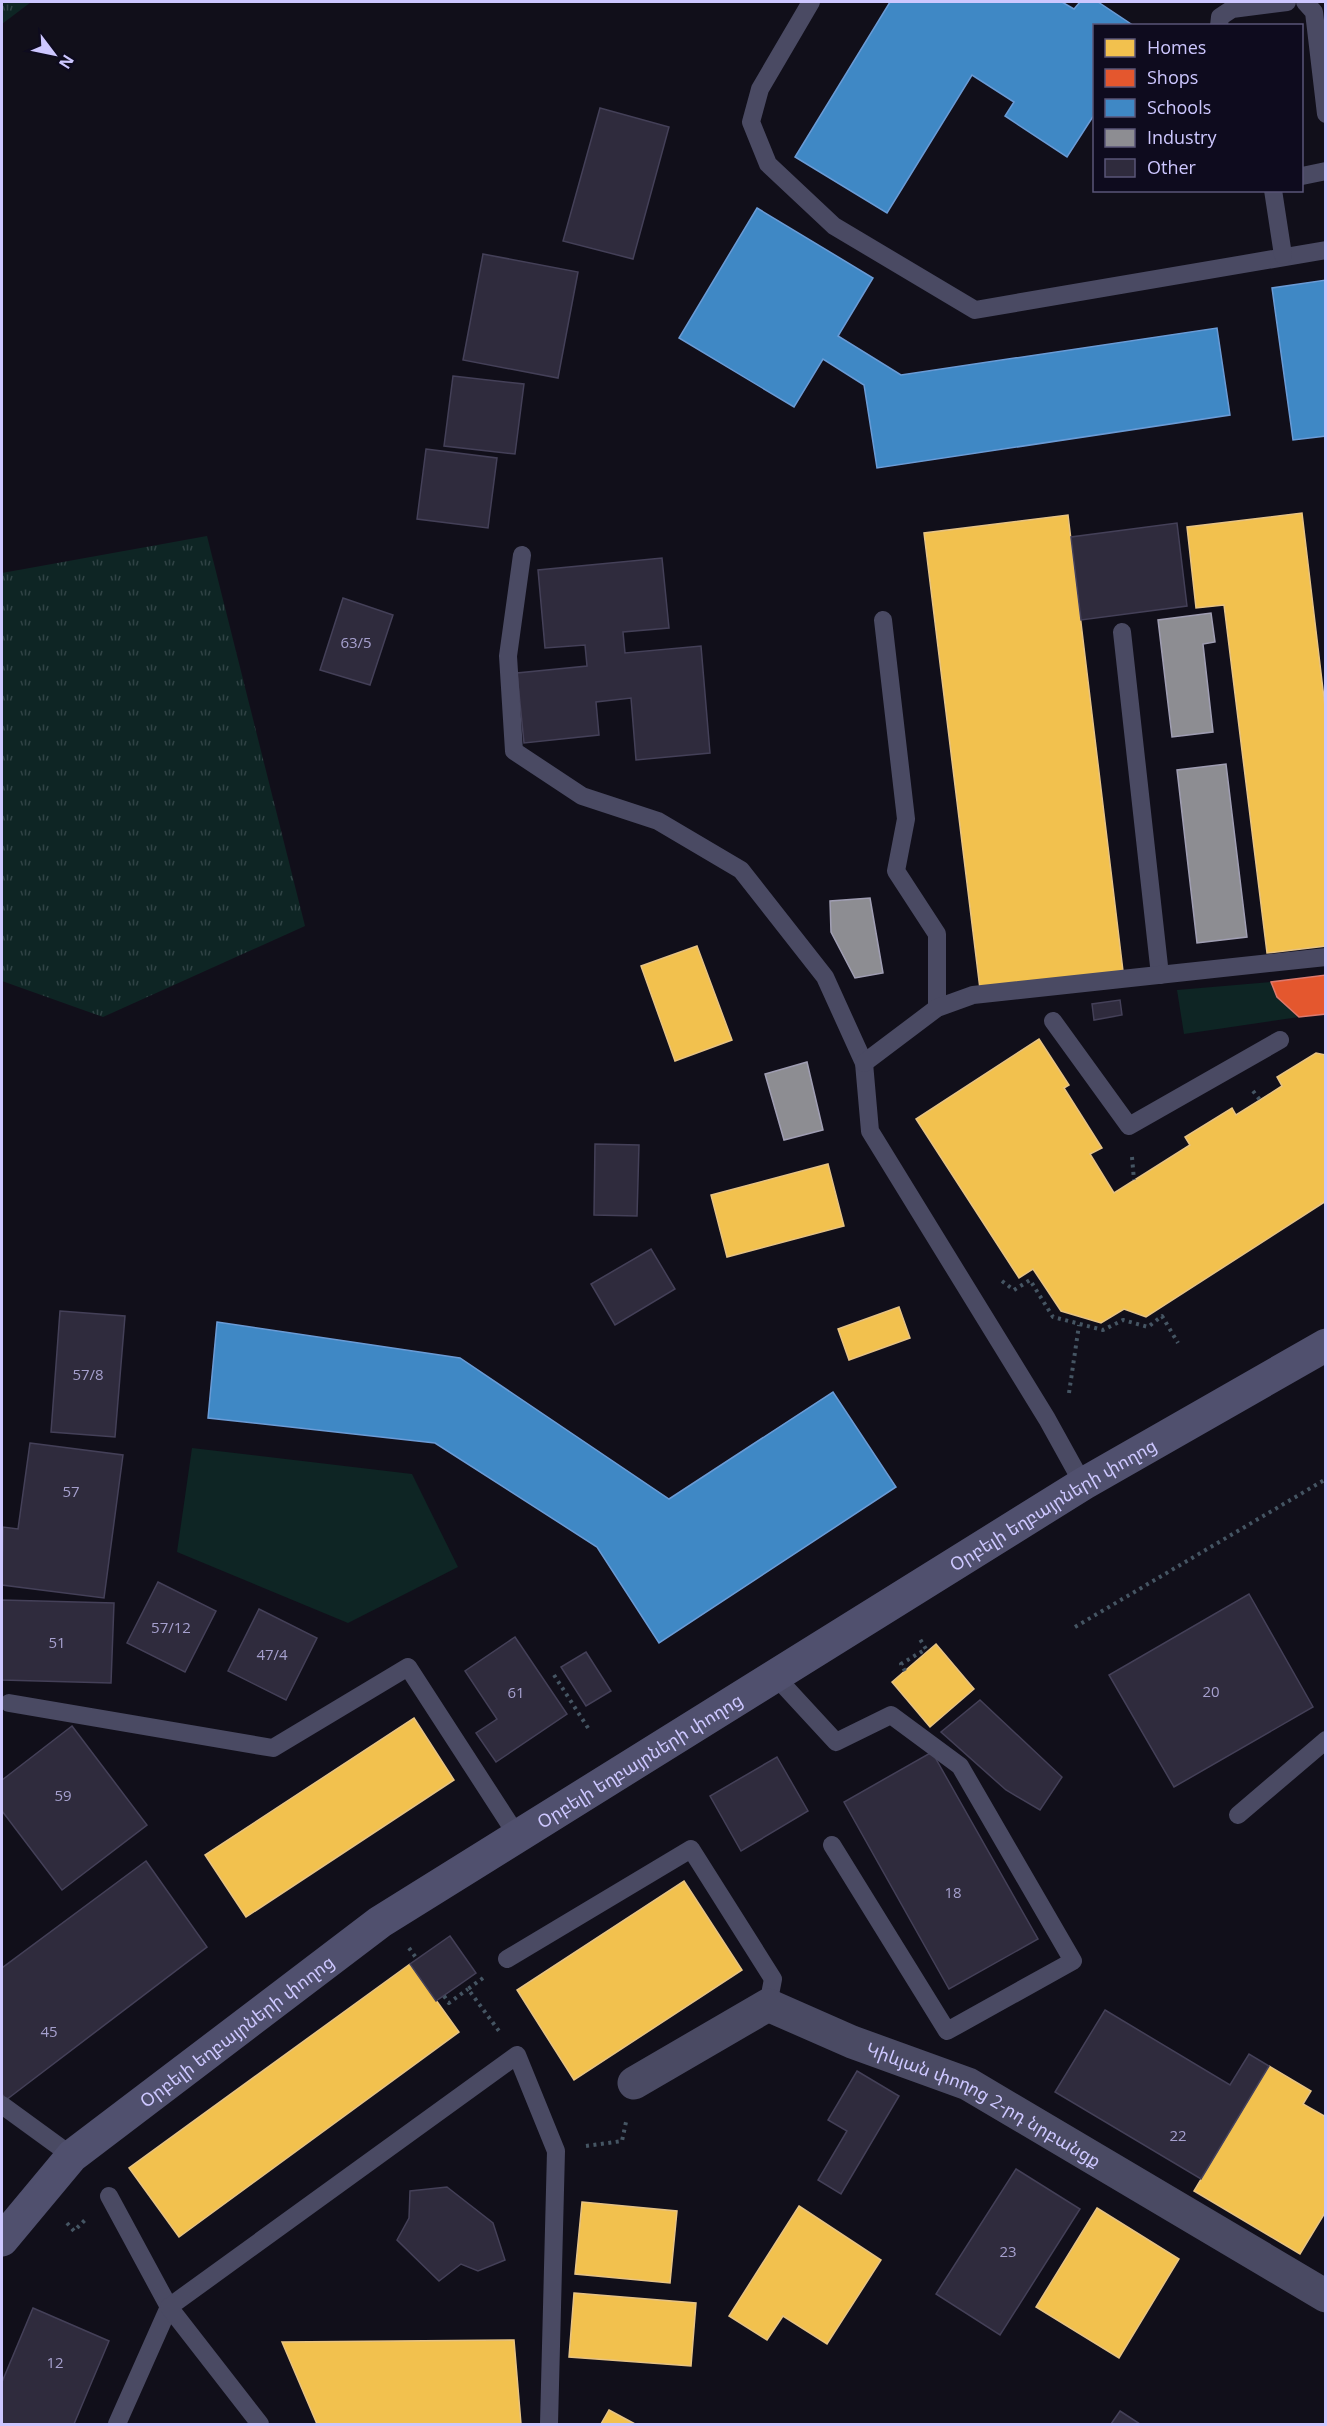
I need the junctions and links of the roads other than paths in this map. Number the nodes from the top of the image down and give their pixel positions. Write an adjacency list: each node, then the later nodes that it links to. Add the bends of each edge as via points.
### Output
1 (812, 2): 10 (lane, via 760,89 751,122 768,164 834,226 975,310)
2 (1287, 2): 4 (lane, via 1232,9 1220,17)
3 (1305, 2): 5 (lane, via 1314,12)
4 (1219, 24)
5 (1326, 114)
6 (1326, 171): 7 (lane)
7 (1303, 176)
8 (1273, 192): 10 (lane)
9 (1326, 249): 10 (lane)
10 (1283, 255)
11 (522, 555): 19 (lane, via 508,656 514,751 582,796 658,821 741,870 825,977)
12 (883, 620): 16 (lane, via 906,819 897,871 937,934)
13 (1122, 632): 15 (lane)
14 (1326, 957): 15 (lane)
15 (1160, 975): 16 (lane, via 973,995)
16 (937, 1008): 19 (lane)
17 (1053, 1021): 18 (lane, via 1129,1126)
18 (1280, 1040)
19 (864, 1063): 21 (lane, via 870,1131)
20 (1326, 1345): 21 (street, Օրբելի եղբայրների փողոց)
21 (1083, 1484): 22 (street, Օրբելի եղբայրների փողոց)
22 (776, 1677): 26 (street, Օրբելի եղբայրների փողոց); 27 (lane, via 836,1742 891,1715 960,1766 1073,1961 947,2031)
23 (9, 1703): 26 (lane, via 273,1748 408,1667)
24 (1326, 1740): 25 (lane)
25 (1238, 1815)
26 (518, 1837): 32 (street, Օրբելի եղբայրների փողոց, via 380,1922)
27 (832, 1845)
28 (507, 1959): 29 (lane, via 691,1849 772,1979)
29 (768, 2005): 30 (street); 35 (street, Կիևյան փողոց 2-րդ նրբանցք, via 852,2042 968,2084)
30 (634, 2083)
31 (2, 2105): 32 (lane)
32 (72, 2156): 34 (street, Օրբելի եղբայրների փողոց)
33 (109, 2196): 36 (lane)
34 (2, 2240)
35 (1326, 2296)
36 (169, 2307): 37 (lane); 38 (lane); 39 (lane, via 517,2055 556,2151)
37 (117, 2424)
38 (260, 2424)
39 (549, 2424)

